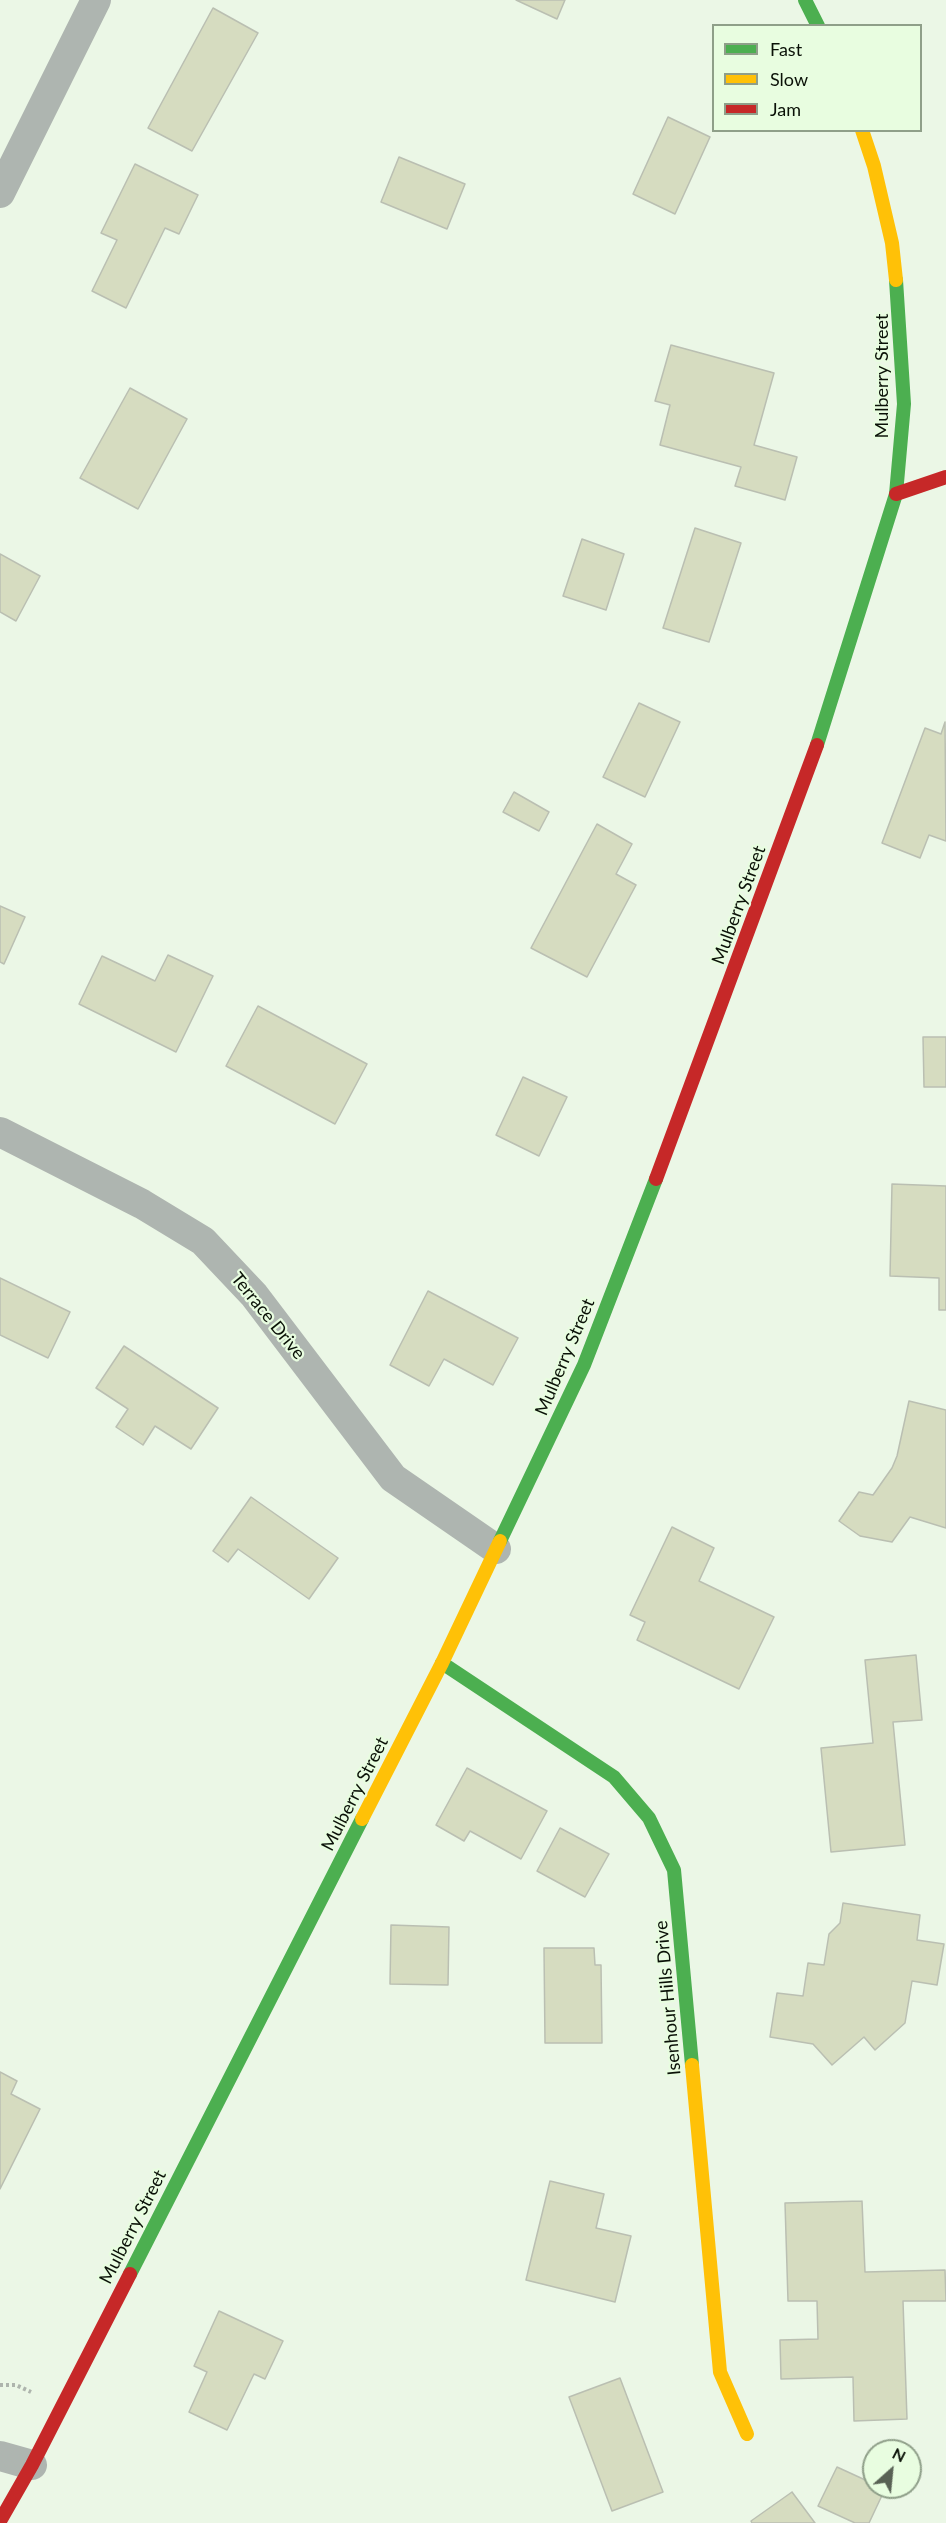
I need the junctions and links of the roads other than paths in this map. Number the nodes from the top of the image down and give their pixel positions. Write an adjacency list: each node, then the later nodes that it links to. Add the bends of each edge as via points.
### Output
1 (96, 0): 5 (street)
2 (805, 0): 3 (street)
3 (817, 24)
4 (863, 132): 7 (street, Mulberry Street, via 892,243 900,309 904,404)
5 (0, 194)
6 (946, 477): 7 (street)
7 (896, 494): 9 (street, Mulberry Street, via 826,721 658,1175 584,1365)
8 (0, 1132): 9 (street, Terrace Drive, via 142,1204 203,1241 254,1294 393,1478)
9 (496, 1549): 10 (street, Mulberry Street)
10 (442, 1663): 11 (street, Isenhour Hills Drive, via 614,1777 649,1818 674,1870 720,2373); 13 (street, Mulberry Street)
11 (747, 2434)
12 (0, 2456): 13 (street)
13 (32, 2464): 14 (street, Mulberry Street)
14 (0, 2521)

